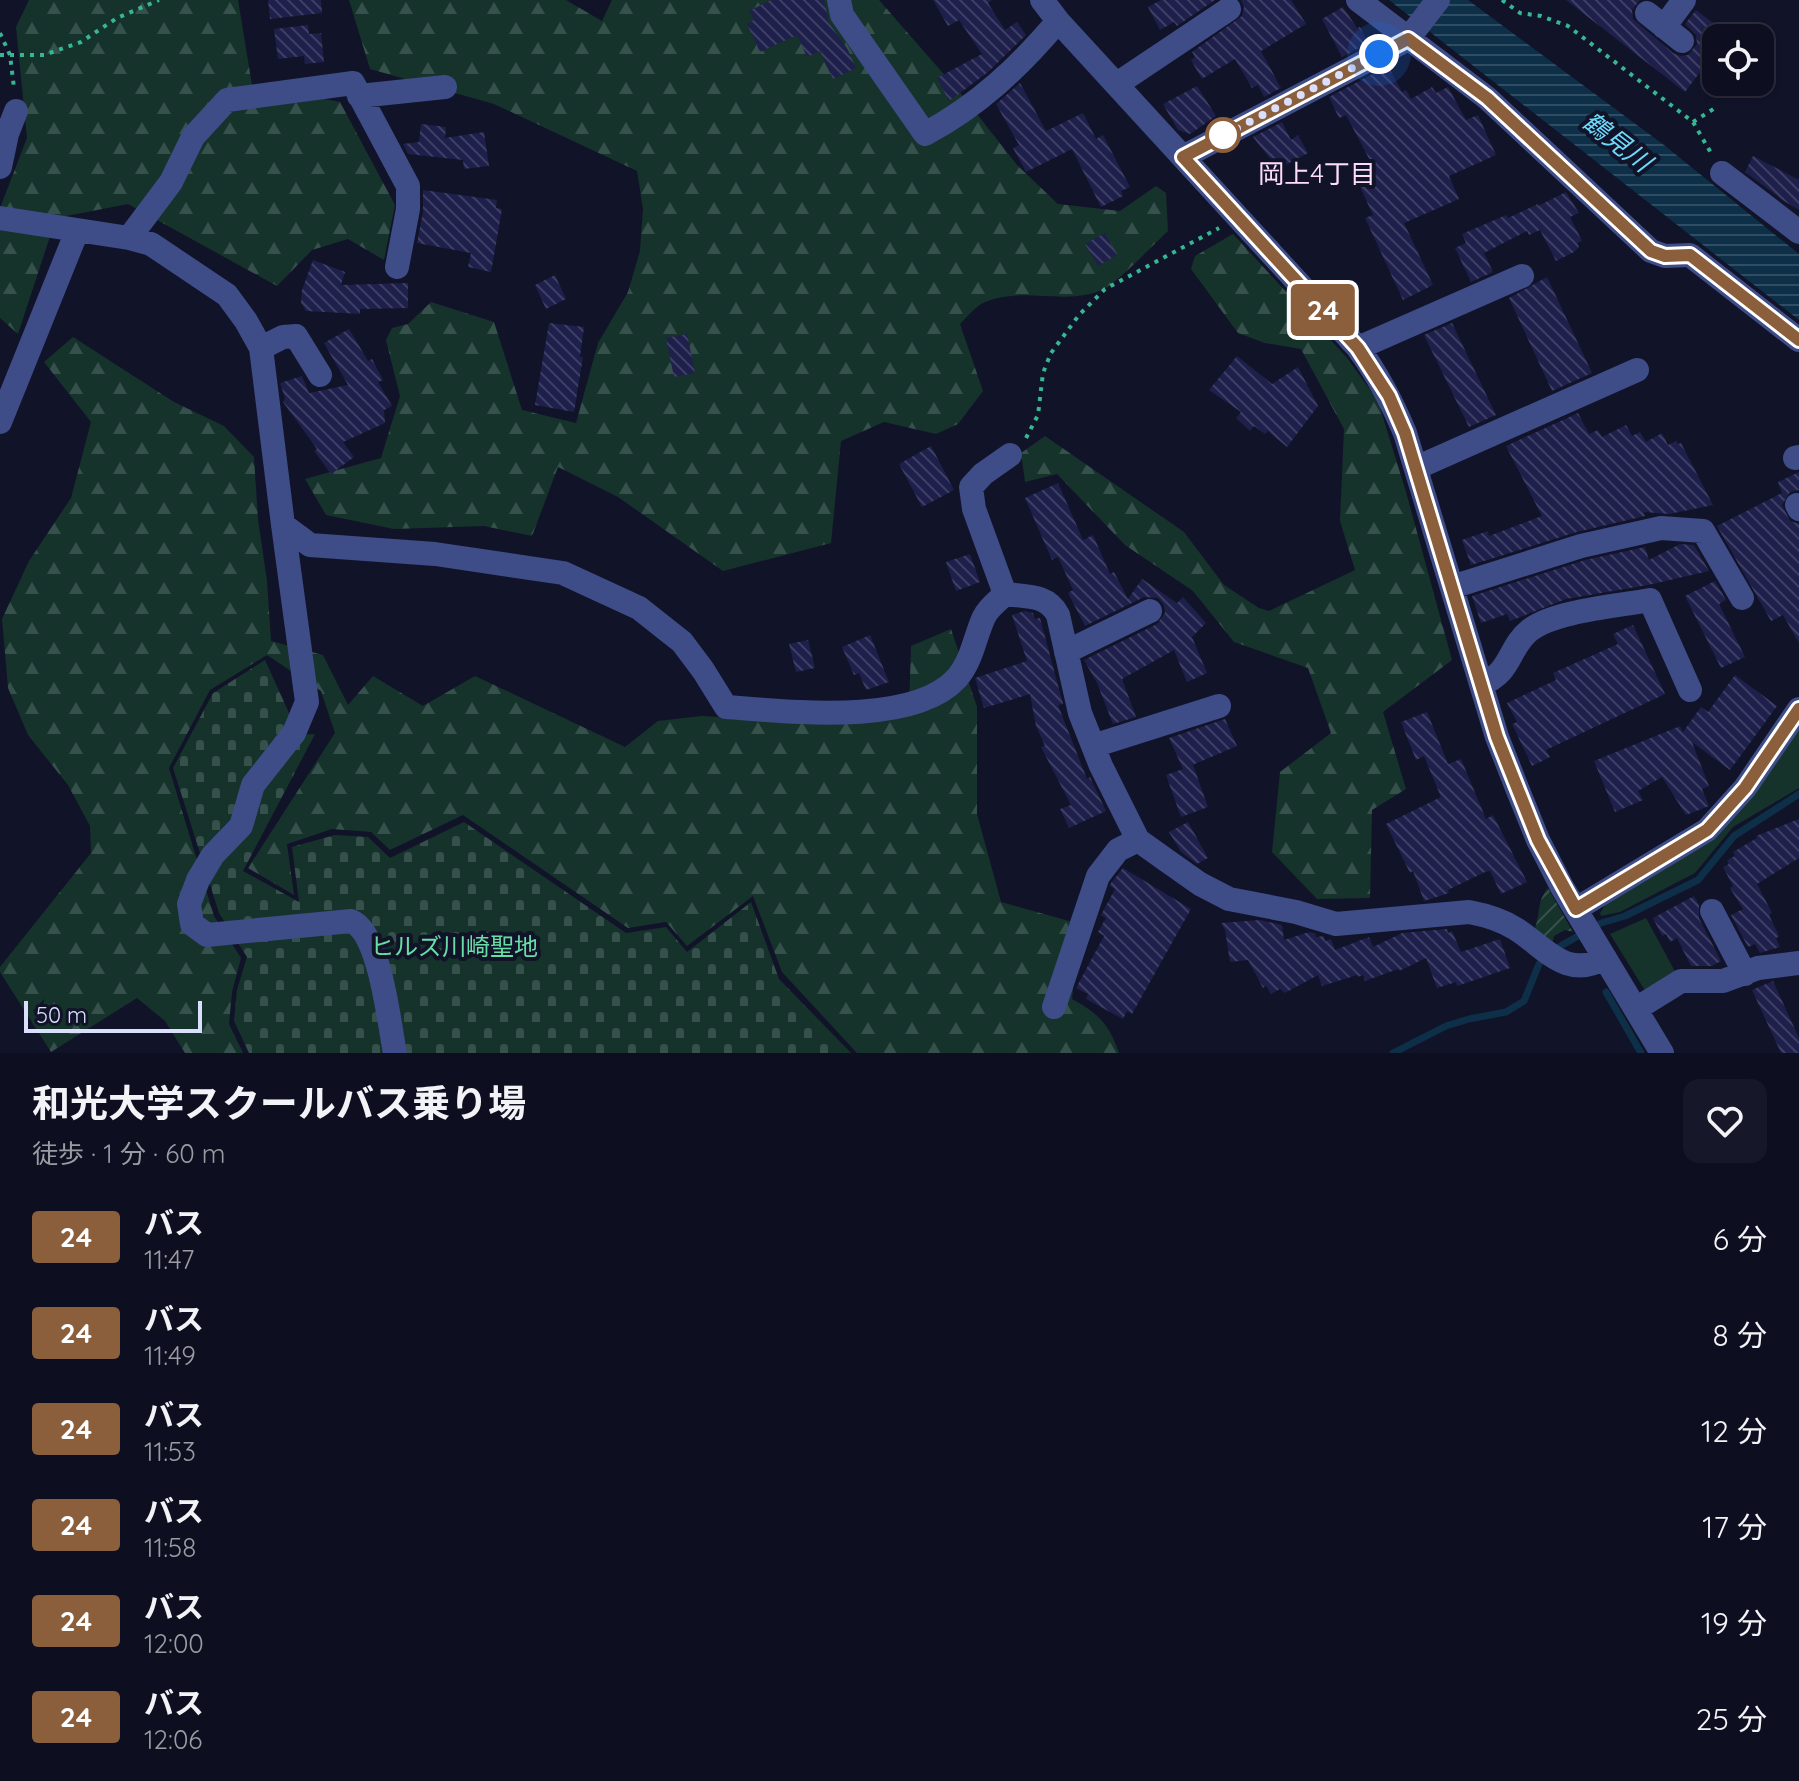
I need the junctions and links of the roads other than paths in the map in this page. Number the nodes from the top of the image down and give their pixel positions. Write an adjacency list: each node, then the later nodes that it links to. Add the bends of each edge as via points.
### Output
1 (839, 0): 7 (street, via 842,15 925,134 956,118 1022,63)
2 (1042, 0): 7 (street)
3 (1358, 0): 9 (street)
4 (1438, 0): 9 (street)
5 (1684, 0): 8 (street)
6 (1229, 9): 10 (street)
7 (1058, 21): 10 (street)
8 (1664, 27)
9 (1411, 37): 14 (street); 23 (street, via 1487,98 1651,251 1690,255)
10 (1117, 84): 14 (street)
11 (445, 87): 12 (street)
12 (359, 96): 20 (street, via 353,83 227,100 193,137 171,182); 21 (street, via 408,186)
13 (16, 111): 15 (street)
14 (1183, 157): 25 (street)
15 (0, 167)
16 (1722, 173): 19 (street)
17 (0, 218): 18 (street)
18 (77, 231): 20 (street); 28 (street)
19 (1799, 232)
20 (129, 238): 24 (street, via 151,244 227,295)
21 (397, 267)
22 (1522, 276): 25 (street)
23 (1799, 340)
24 (261, 348): 27 (street, via 296,336); 31 (street)
25 (1358, 348): 30 (street, via 1389,396)
26 (1637, 370): 30 (street)
27 (320, 375)
28 (0, 422)
29 (1010, 455): 33 (street, via 971,487)
30 (1416, 468): 32 (street)
31 (283, 525): 33 (street, via 310,545 435,554 563,573 639,608 682,642 726,707 857,712 923,698 963,670 985,613); 49 (street, via 307,702 294,733 253,785 241,826 198,880 189,904 192,924 207,935 351,921 361,925 378,967)
32 (1452, 587): 34 (street, via 1581,546 1661,528 1703,531); 37 (street)
33 (1005, 594): 36 (street, via 1045,599 1054,606)
34 (1742, 598)
35 (1150, 611): 36 (street)
36 (1066, 652): 41 (street)
37 (1481, 684): 38 (street, via 1496,678 1528,631 1551,618 1650,600); 44 (street, via 1538,840)
38 (1690, 690)
39 (1219, 706): 41 (street)
40 (1799, 709): 44 (street, via 1745,788 1707,830)
41 (1093, 746): 42 (street)
42 (1138, 840): 44 (street, via 1229,899 1336,924 1469,912 1516,929 1562,962 1586,966); 47 (street, via 1118,850 1098,876)
43 (1712, 911): 46 (street)
44 (1590, 932): 48 (street)
45 (1797, 963): 46 (street)
46 (1745, 974): 48 (street, via 1723,981 1681,981)
47 (1054, 1007)
48 (1636, 1009): 50 (street)
49 (395, 1053)
50 (1662, 1053)

